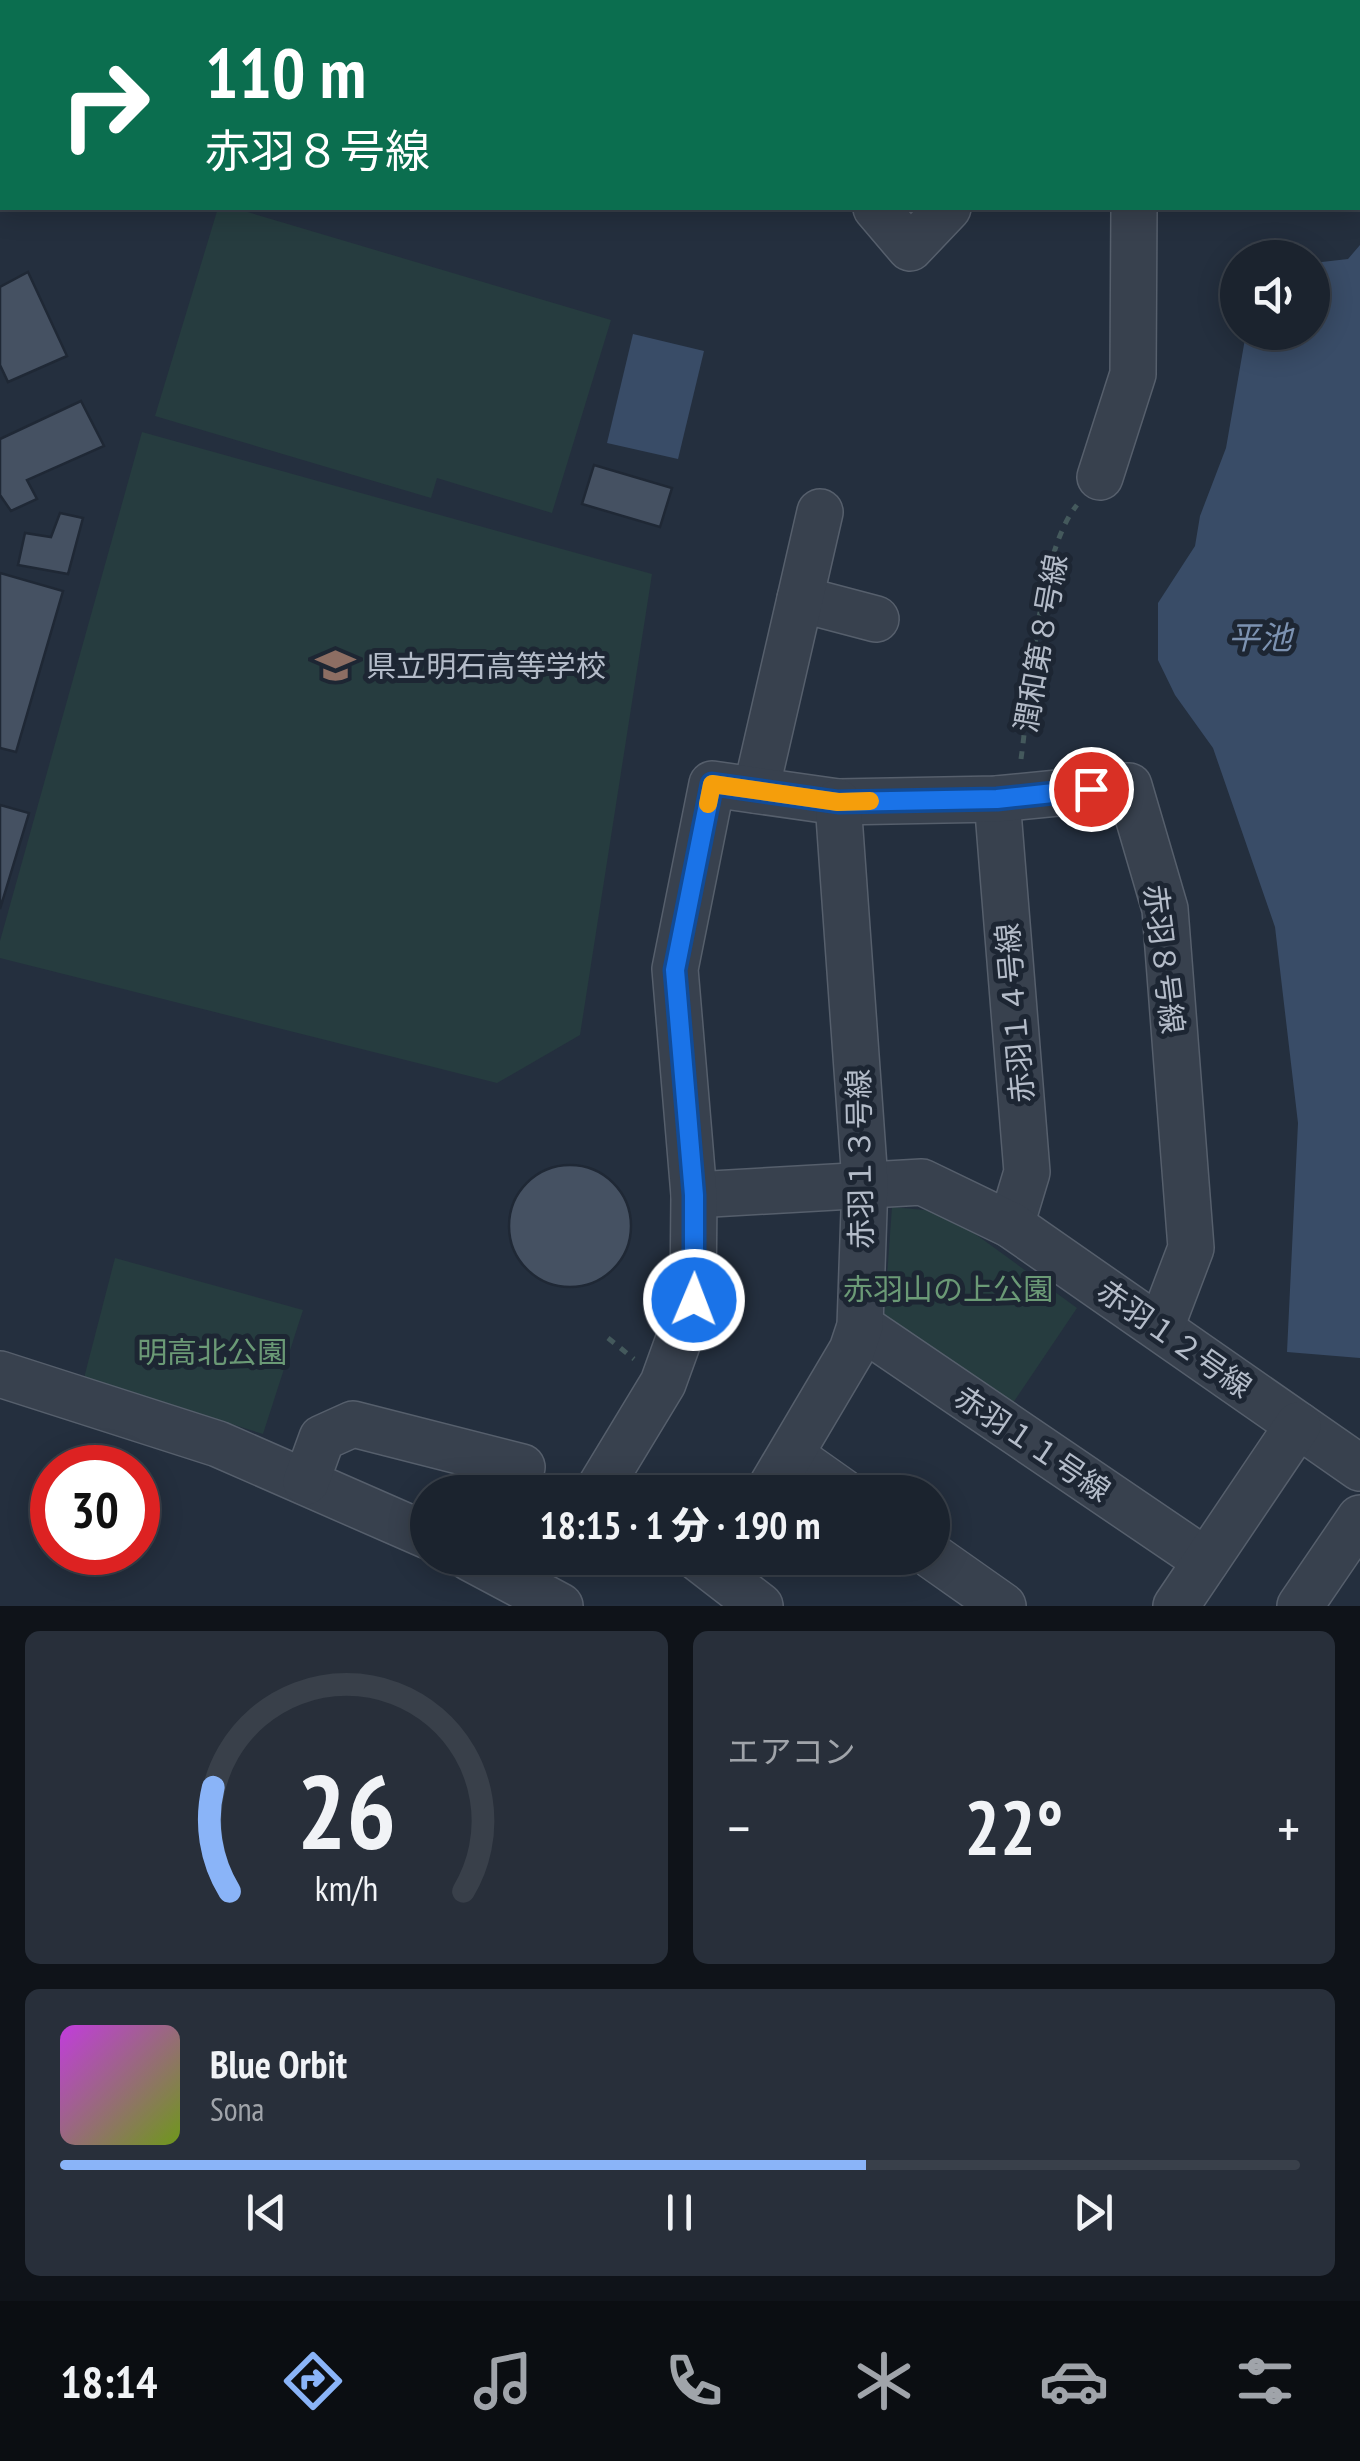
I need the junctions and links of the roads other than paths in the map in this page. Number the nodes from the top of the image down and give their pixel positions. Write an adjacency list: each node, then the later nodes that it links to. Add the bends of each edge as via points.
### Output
1 (878, 210): 2 (street, via 910,248)
2 (946, 210)
3 (1134, 210): 4 (street, via 1133,374)
4 (1100, 476)
5 (820, 512): 6 (street)
6 (800, 599): 7 (street); 8 (street)
7 (876, 619)
8 (756, 790): 10 (street, 赤羽８号線); 12 (street, 赤羽８号線, via 712,784 675,970)
9 (1006, 798): 10 (street, 赤羽８号線); 13 (street, 赤羽１４号線, via 1027,1172); 15 (street, 赤羽８号線, via 1129,786 1165,909 1191,1248)
10 (838, 802): 11 (street, 赤羽１３号線)
11 (865, 1182): 12 (street, 赤羽１２号線); 13 (street, 赤羽１２号線, via 922,1182); 14 (street, 赤羽１３号線)
12 (694, 1195): 21 (street, 赤羽８号線, via 694,1300 663,1383)
13 (1011, 1225): 15 (street, 赤羽１２号線)
14 (860, 1326): 20 (street, 赤羽１３号線); 25 (street, 赤羽１１号線)
15 (1162, 1327): 17 (street, 赤羽１２号線)
16 (0, 1374): 22 (street, via 218,1444)
17 (1298, 1425): 19 (street, 赤羽１２号線); 25 (street)
18 (522, 1467): 22 (street, via 353,1424 322,1438)
19 (1360, 1468)
20 (780, 1474)
21 (611, 1475)
22 (306, 1482): 24 (street)
23 (1360, 1518): 33 (street)
24 (410, 1528)
25 (1206, 1561): 32 (street)
26 (950, 1569): 31 (street)
27 (521, 1575): 29 (street)
28 (727, 1575): 30 (street)
29 (548, 1584)
30 (760, 1606)
31 (1003, 1606)
32 (1176, 1606)
33 (1300, 1606)

